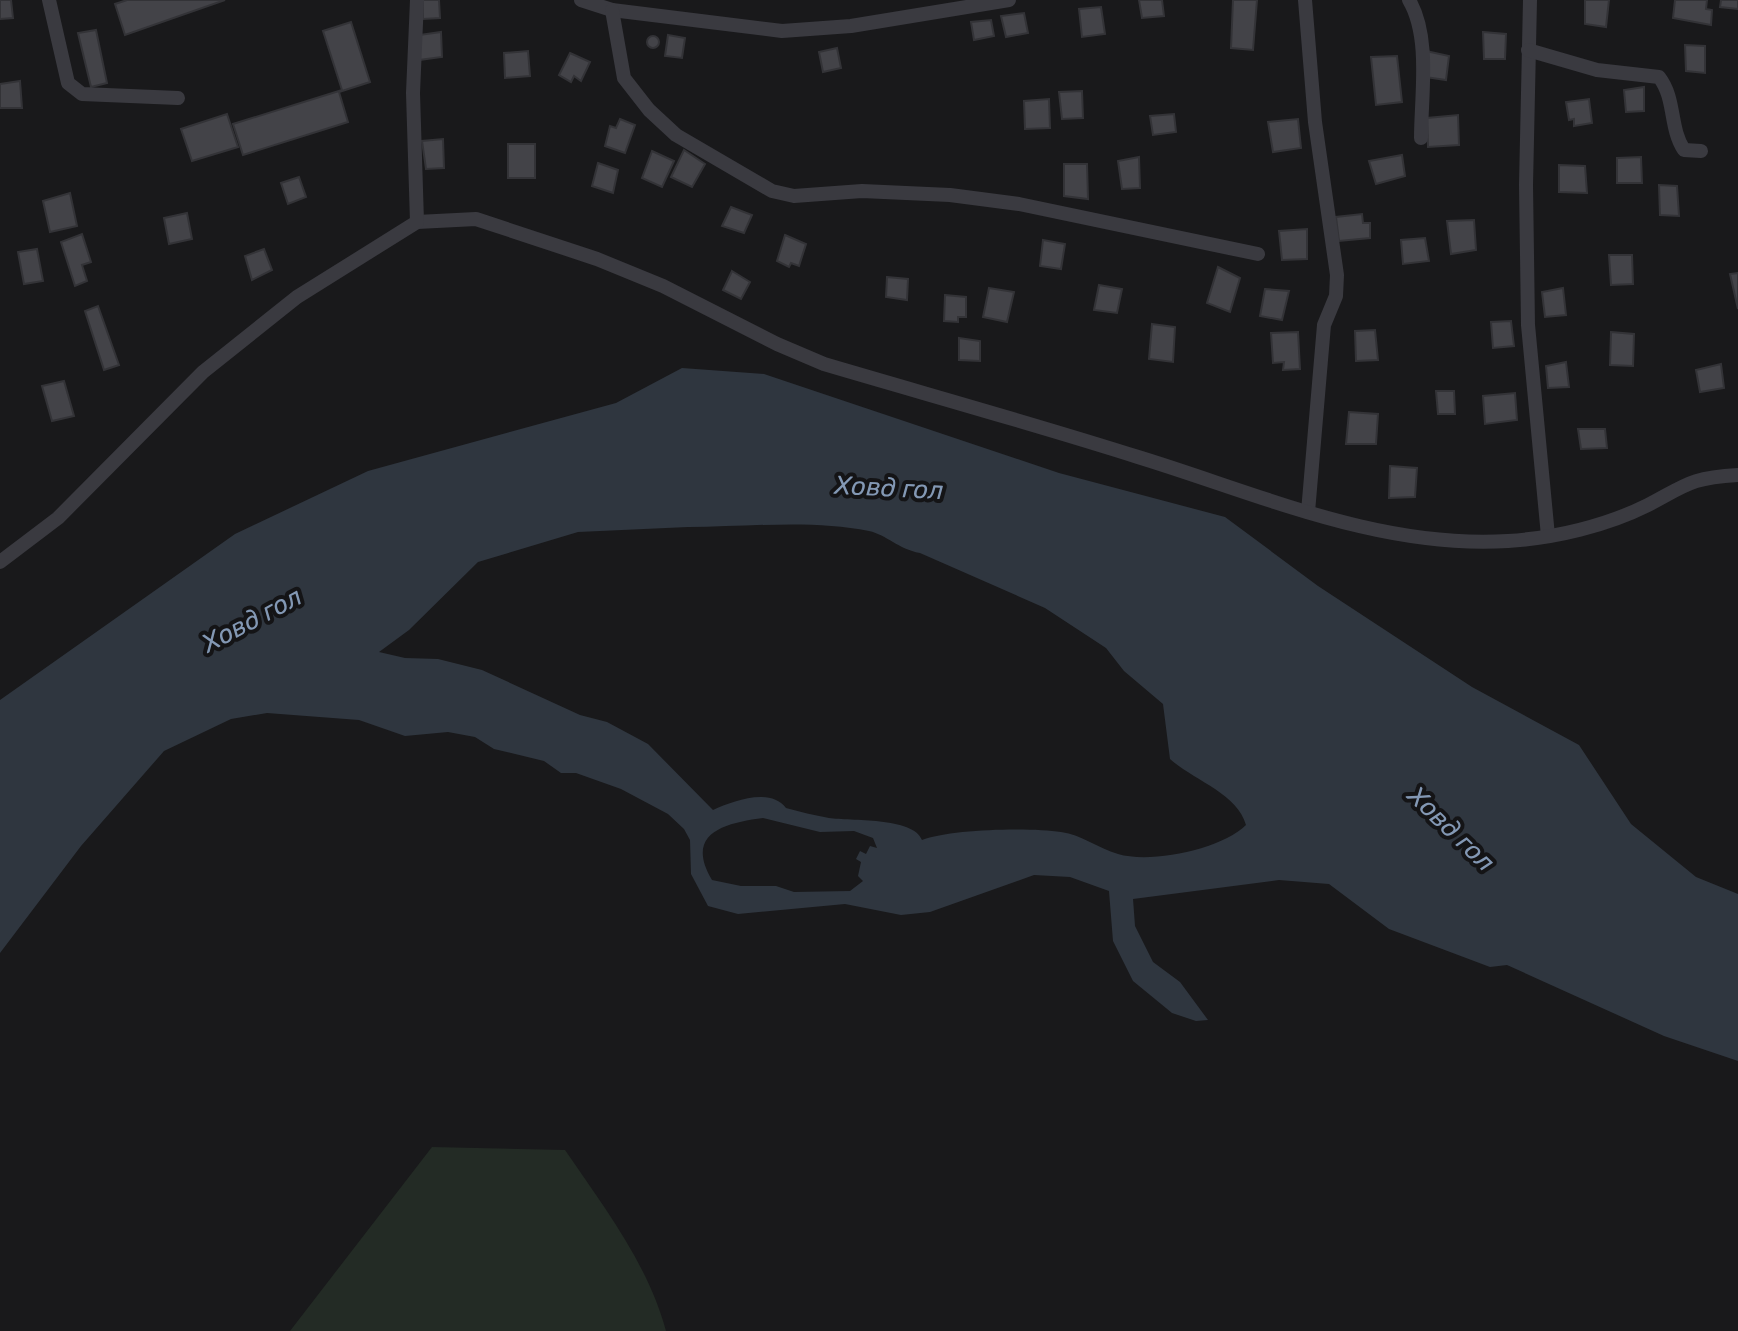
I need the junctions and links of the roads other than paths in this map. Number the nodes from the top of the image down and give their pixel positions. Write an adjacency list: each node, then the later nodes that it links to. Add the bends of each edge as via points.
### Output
1 (49, 0): 11 (street, via 68,83 82,94)
2 (417, 0): 14 (street)
3 (581, 0): 9 (street)
4 (1009, 0): 8 (street)
5 (1305, 0): 17 (street, via 1315,122 1337,275 1336,296 1324,325)
6 (1409, 0): 12 (street, via 1420,38)
7 (1530, 0): 10 (street)
8 (966, 2): 9 (street, via 851,26 782,31)
9 (612, 10): 15 (street, via 624,78 649,110 676,135 772,191 794,196 862,191 950,195)
10 (1528, 50): 13 (street, via 1597,70 1659,77 1669,90 1677,138 1684,150); 18 (street, via 1528,325)
11 (178, 98)
12 (1421, 138)
13 (1701, 151)
14 (417, 222): 17 (street, via 476,219 650,281 824,364); 19 (street, via 297,297 203,372 58,518)
15 (1258, 254)
16 (1738, 475): 18 (street, via 1703,477 1586,528)
17 (1308, 512): 18 (street, via 1350,526 1456,541)
18 (1548, 536)
19 (0, 562)

